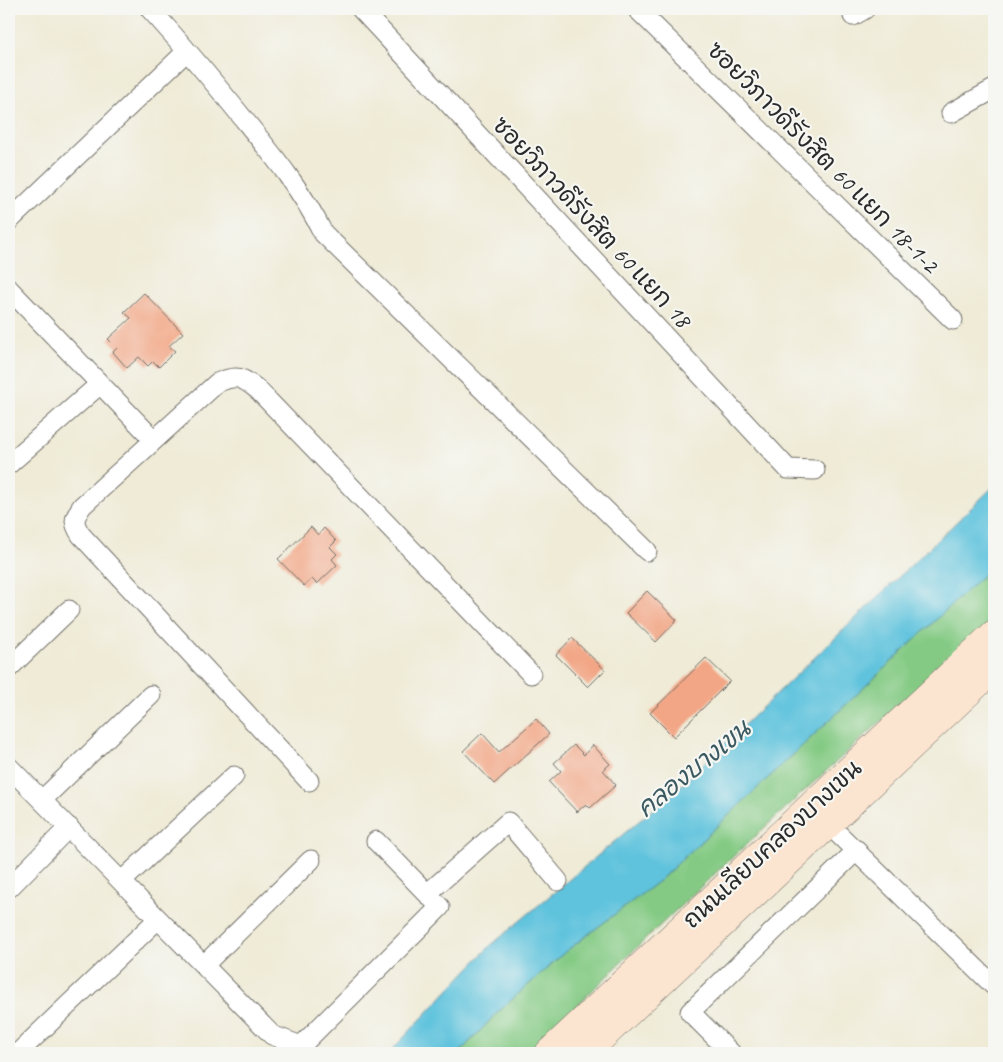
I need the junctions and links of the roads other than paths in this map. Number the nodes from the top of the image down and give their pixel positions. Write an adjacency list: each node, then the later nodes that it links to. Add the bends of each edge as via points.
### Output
1 (150, 9): 4 (street)
2 (361, 9): 13 (street, ซอยวิภาวดีรังสิต 60 แยก 18, via 788,469)
3 (637, 9): 9 (street, ซอยวิภาวดีรังสิต 60 แยก 18-1-2)
4 (187, 50): 7 (street); 14 (street, via 284,170 323,233)
5 (994, 89): 6 (street)
6 (951, 113)
7 (9, 221)
8 (9, 289): 10 (street)
9 (953, 320)
10 (100, 384): 11 (street); 12 (street)
11 (154, 440): 19 (street, via 217,383 238,377 248,382); 23 (street, via 82,506 74,518 75,526)
12 (9, 464)
13 (815, 470)
14 (646, 551)
15 (70, 610): 17 (street)
16 (994, 634): 25 (main road, ถนนเลียบคลองบางเขน)
17 (9, 668)
18 (994, 668): 25 (main road, ถนนเลียบคลองบางเขน)
19 (531, 674)
20 (151, 695): 24 (street)
21 (9, 766): 24 (street)
22 (234, 776): 31 (street)
23 (309, 781)
24 (42, 800): 26 (street)
25 (820, 815): 28 (street); 38 (main road, ถนนเลียบคลองบางเขน); 39 (main road, ถนนเลียบคลองบางเขน)
26 (69, 827): 31 (street); 32 (street)
27 (376, 841): 33 (street)
28 (857, 850): 36 (street); 40 (street, via 690,1012)
29 (312, 860): 35 (street)
30 (558, 881): 33 (street, via 508,822)
31 (122, 882): 34 (street)
32 (9, 888)
33 (428, 893): 35 (street, via 440,907 301,1046 272,1035)
34 (158, 919): 35 (street); 37 (street)
35 (204, 964)
36 (994, 986)
37 (18, 1053)
38 (549, 1053)
39 (585, 1053)
40 (731, 1053)

